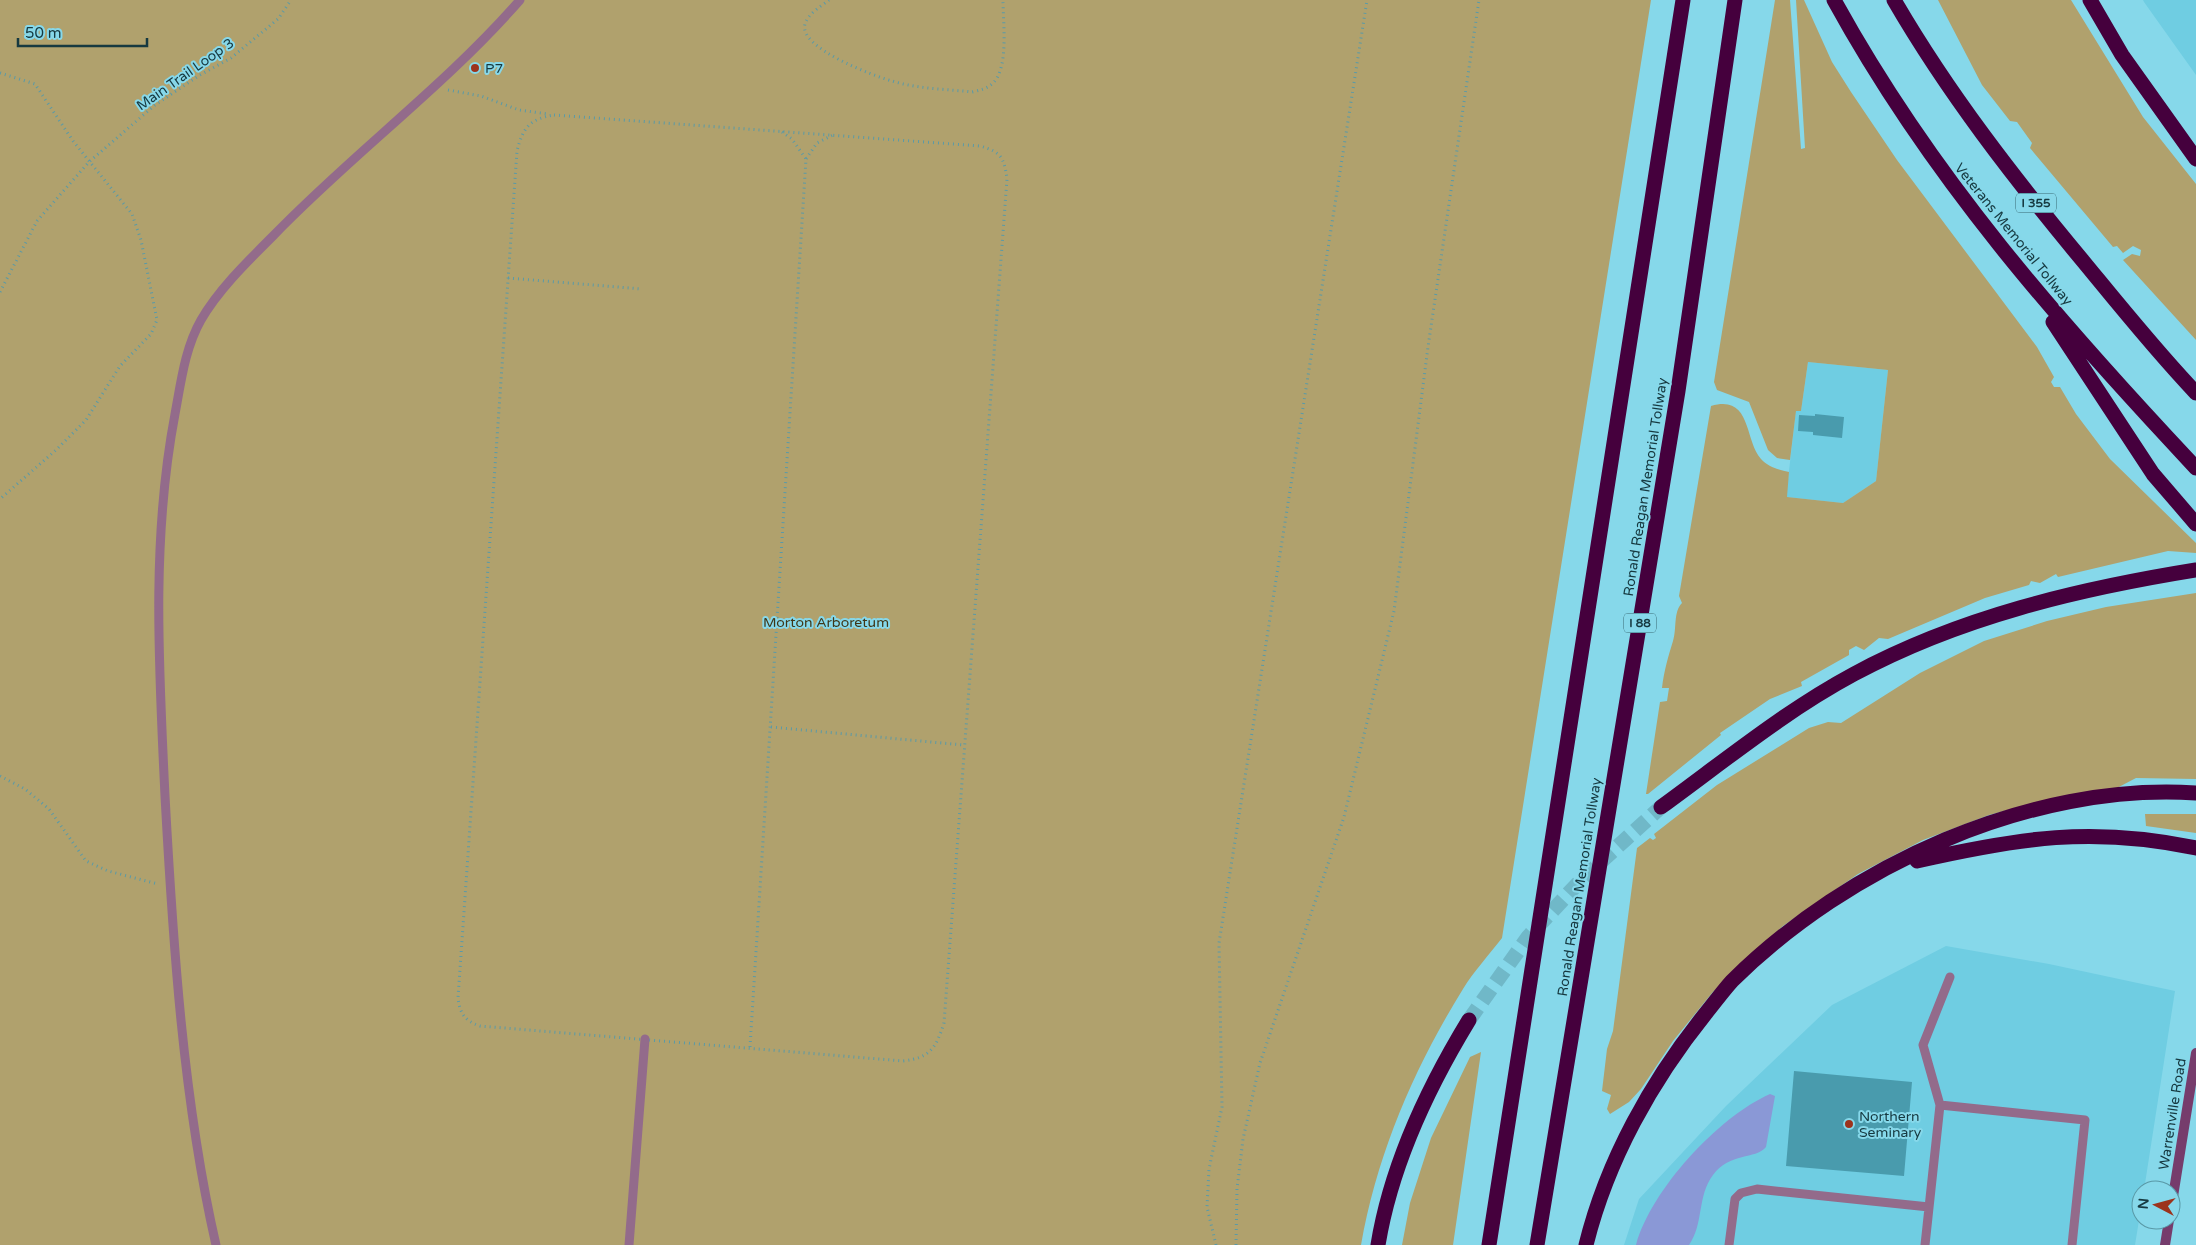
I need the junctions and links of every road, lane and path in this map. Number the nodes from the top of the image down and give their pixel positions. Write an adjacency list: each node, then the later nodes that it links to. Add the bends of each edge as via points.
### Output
1 (291, 0): 19 (path, Main Trail Loop 3, via 278,19 231,58 156,105)
2 (520, 0): 13 (lane, via 492,32)
3 (829, 0): 4 (path, via 804,25 805,34 817,48 891,81 972,92 993,83 1002,66)
4 (1003, 0)
5 (1367, 0): 48 (path, via 1219,943 1222,1107 1209,1169 1206,1207)
6 (1479, 0): 49 (path, via 1428,347 1394,611 1344,817 1260,1063 1243,1139 1237,1189)
7 (1683, 0): 51 (highway)
8 (1735, 0): 52 (highway, Ronald Reagan Memorial Tollway / I 88, via 1678,391)
9 (1834, 0): 21 (highway, Veterans Memorial Tollway, via 1905,119 1964,203)
10 (1894, 0): 24 (highway, I 355, via 1951,91 2002,161)
11 (2090, 0): 18 (highway, via 2122,55)
12 (0, 73): 19 (path, via 36,84)
13 (428, 91): 14 (path, via 456,90 519,110); 36 (lane, via 306,201 255,254 202,318 190,342 170,442 159,551 158,627)
14 (554, 115): 15 (path); 20 (path, via 538,117 520,136)
15 (780, 131): 16 (path); 17 (path, via 792,138)
16 (834, 135): 17 (path, via 818,143); 30 (path, via 980,146 992,150 1005,163 1007,179)
17 (806, 159): 29 (path)
18 (2196, 159)
19 (89, 162): 23 (path, Main Trail Loop 3, via 36,221); 26 (path, via 132,214 145,256 156,320 151,334 120,366 86,420)
20 (508, 278): 22 (path); 39 (path, via 458,988 460,1009 470,1023 480,1026)
21 (2024, 279): 25 (highway, Veterans Memorial Tollway); 27 (highway, via 2153,474)
22 (642, 289)
23 (0, 292)
24 (2196, 394)
25 (2196, 468)
26 (0, 499)
27 (2196, 524)
28 (2196, 570): 33 (highway, via 2068,595 1923,640 1852,675 1783,718)
29 (771, 727): 30 (path); 40 (path)
30 (963, 745): 40 (path, via 944,1023 931,1052 919,1059 903,1061)
31 (0, 776): 36 (path, via 25,789 49,809 86,861 108,871)
32 (2196, 793): 35 (highway, via 2124,795 2064,803 1991,822)
33 (1661, 808)
34 (2196, 848): 35 (highway, via 2127,837 2037,837 1988,844)
35 (1889, 867): 53 (highway, via 1833,898 1784,934 1731,982 1685,1039 1648,1096 1619,1151)
36 (171, 886): 46 (lane, via 184,1044)
37 (1950, 977): 42 (lane, via 1923,1045)
38 (1469, 1020): 50 (highway, via 1446,1058 1408,1142 1392,1185)
39 (645, 1039): 40 (path); 47 (lane)
40 (750, 1047)
41 (2196, 1053): 43 (main road, Warrenville Road)
42 (1940, 1105): 44 (lane); 56 (lane, via 2085,1120)
43 (2176, 1180)
44 (1929, 1207): 54 (lane, via 1748,1190 1735,1199); 55 (lane)
45 (2167, 1230): 57 (main road)
46 (216, 1245)
47 (629, 1245)
48 (1216, 1245)
49 (1236, 1245)
50 (1378, 1245)
51 (1489, 1245)
52 (1537, 1245)
53 (1586, 1245)
54 (1729, 1245)
55 (1925, 1245)
56 (2072, 1245)
57 (2165, 1245)

